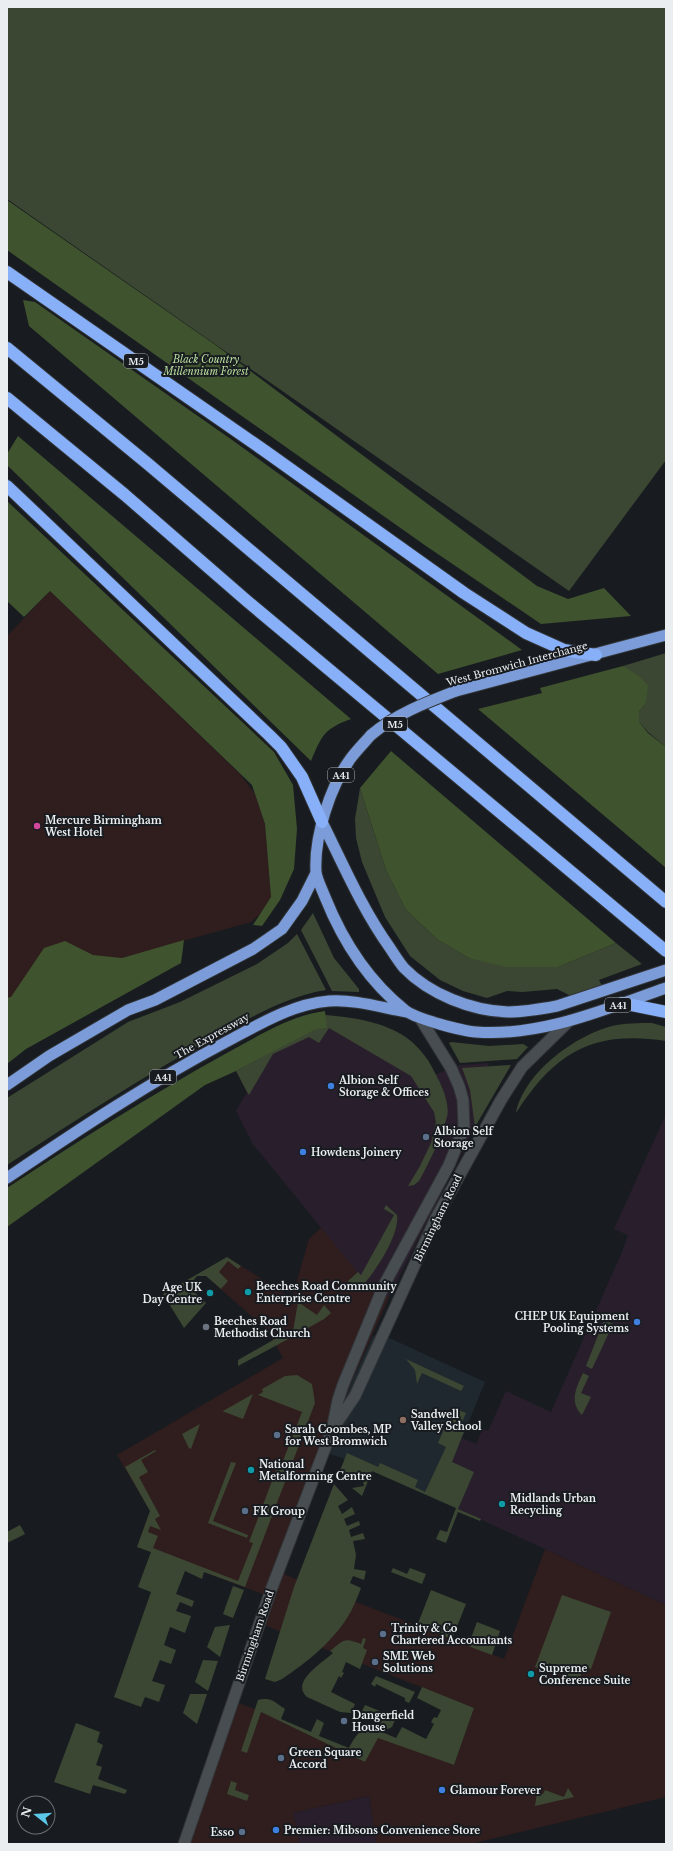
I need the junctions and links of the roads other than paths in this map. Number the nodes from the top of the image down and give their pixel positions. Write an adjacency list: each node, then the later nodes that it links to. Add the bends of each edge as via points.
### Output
1 (7, 272): 6 (highway, M5, via 476,601 526,633 564,650)
2 (7, 348): 9 (highway)
3 (7, 398): 10 (highway, M5)
4 (7, 486): 7 (highway, via 277,743 302,777)
5 (666, 635): 6 (highway, West Bromwich Interchange / A41)
6 (596, 655): 7 (highway, West Bromwich Interchange / A41, bridge, via 456,691 414,707 387,722 350,758 334,788)
7 (322, 822): 8 (highway, West Bromwich Interchange / A41); 11 (highway, via 380,934 404,968 435,991 452,999 507,1012 541,1009)
8 (316, 873): 14 (highway, West Bromwich Interchange / A41, via 333,919 351,951 364,970); 18 (highway, A41, via 302,901 282,929 253,949 155,1000 128,1010 49,1056)
9 (666, 902)
10 (666, 951)
11 (661, 971)
12 (666, 988): 13 (highway, West Bromwich Interchange / A41)
13 (622, 1003): 15 (highway); 17 (highway, West Bromwich Interchange / A41)
14 (407, 1012): 16 (highway, West Bromwich Interchange / A41); 19 (highway, The Expressway / A41, via 330,1001 306,1005 276,1015 134,1094)
15 (666, 1012)
16 (420, 1018): 17 (highway, West Bromwich Interchange / A41, via 475,1032 521,1031); 20 (street, Birmingham Road, via 451,1068 459,1086 463,1100 464,1128 449,1165 384,1285 343,1385)
17 (569, 1021): 20 (street, Birmingham Road, via 522,1067 501,1100 436,1218 356,1396)
18 (7, 1085)
19 (7, 1178)
20 (332, 1430): 21 (street, Birmingham Road, via 271,1590)
21 (184, 1844)

